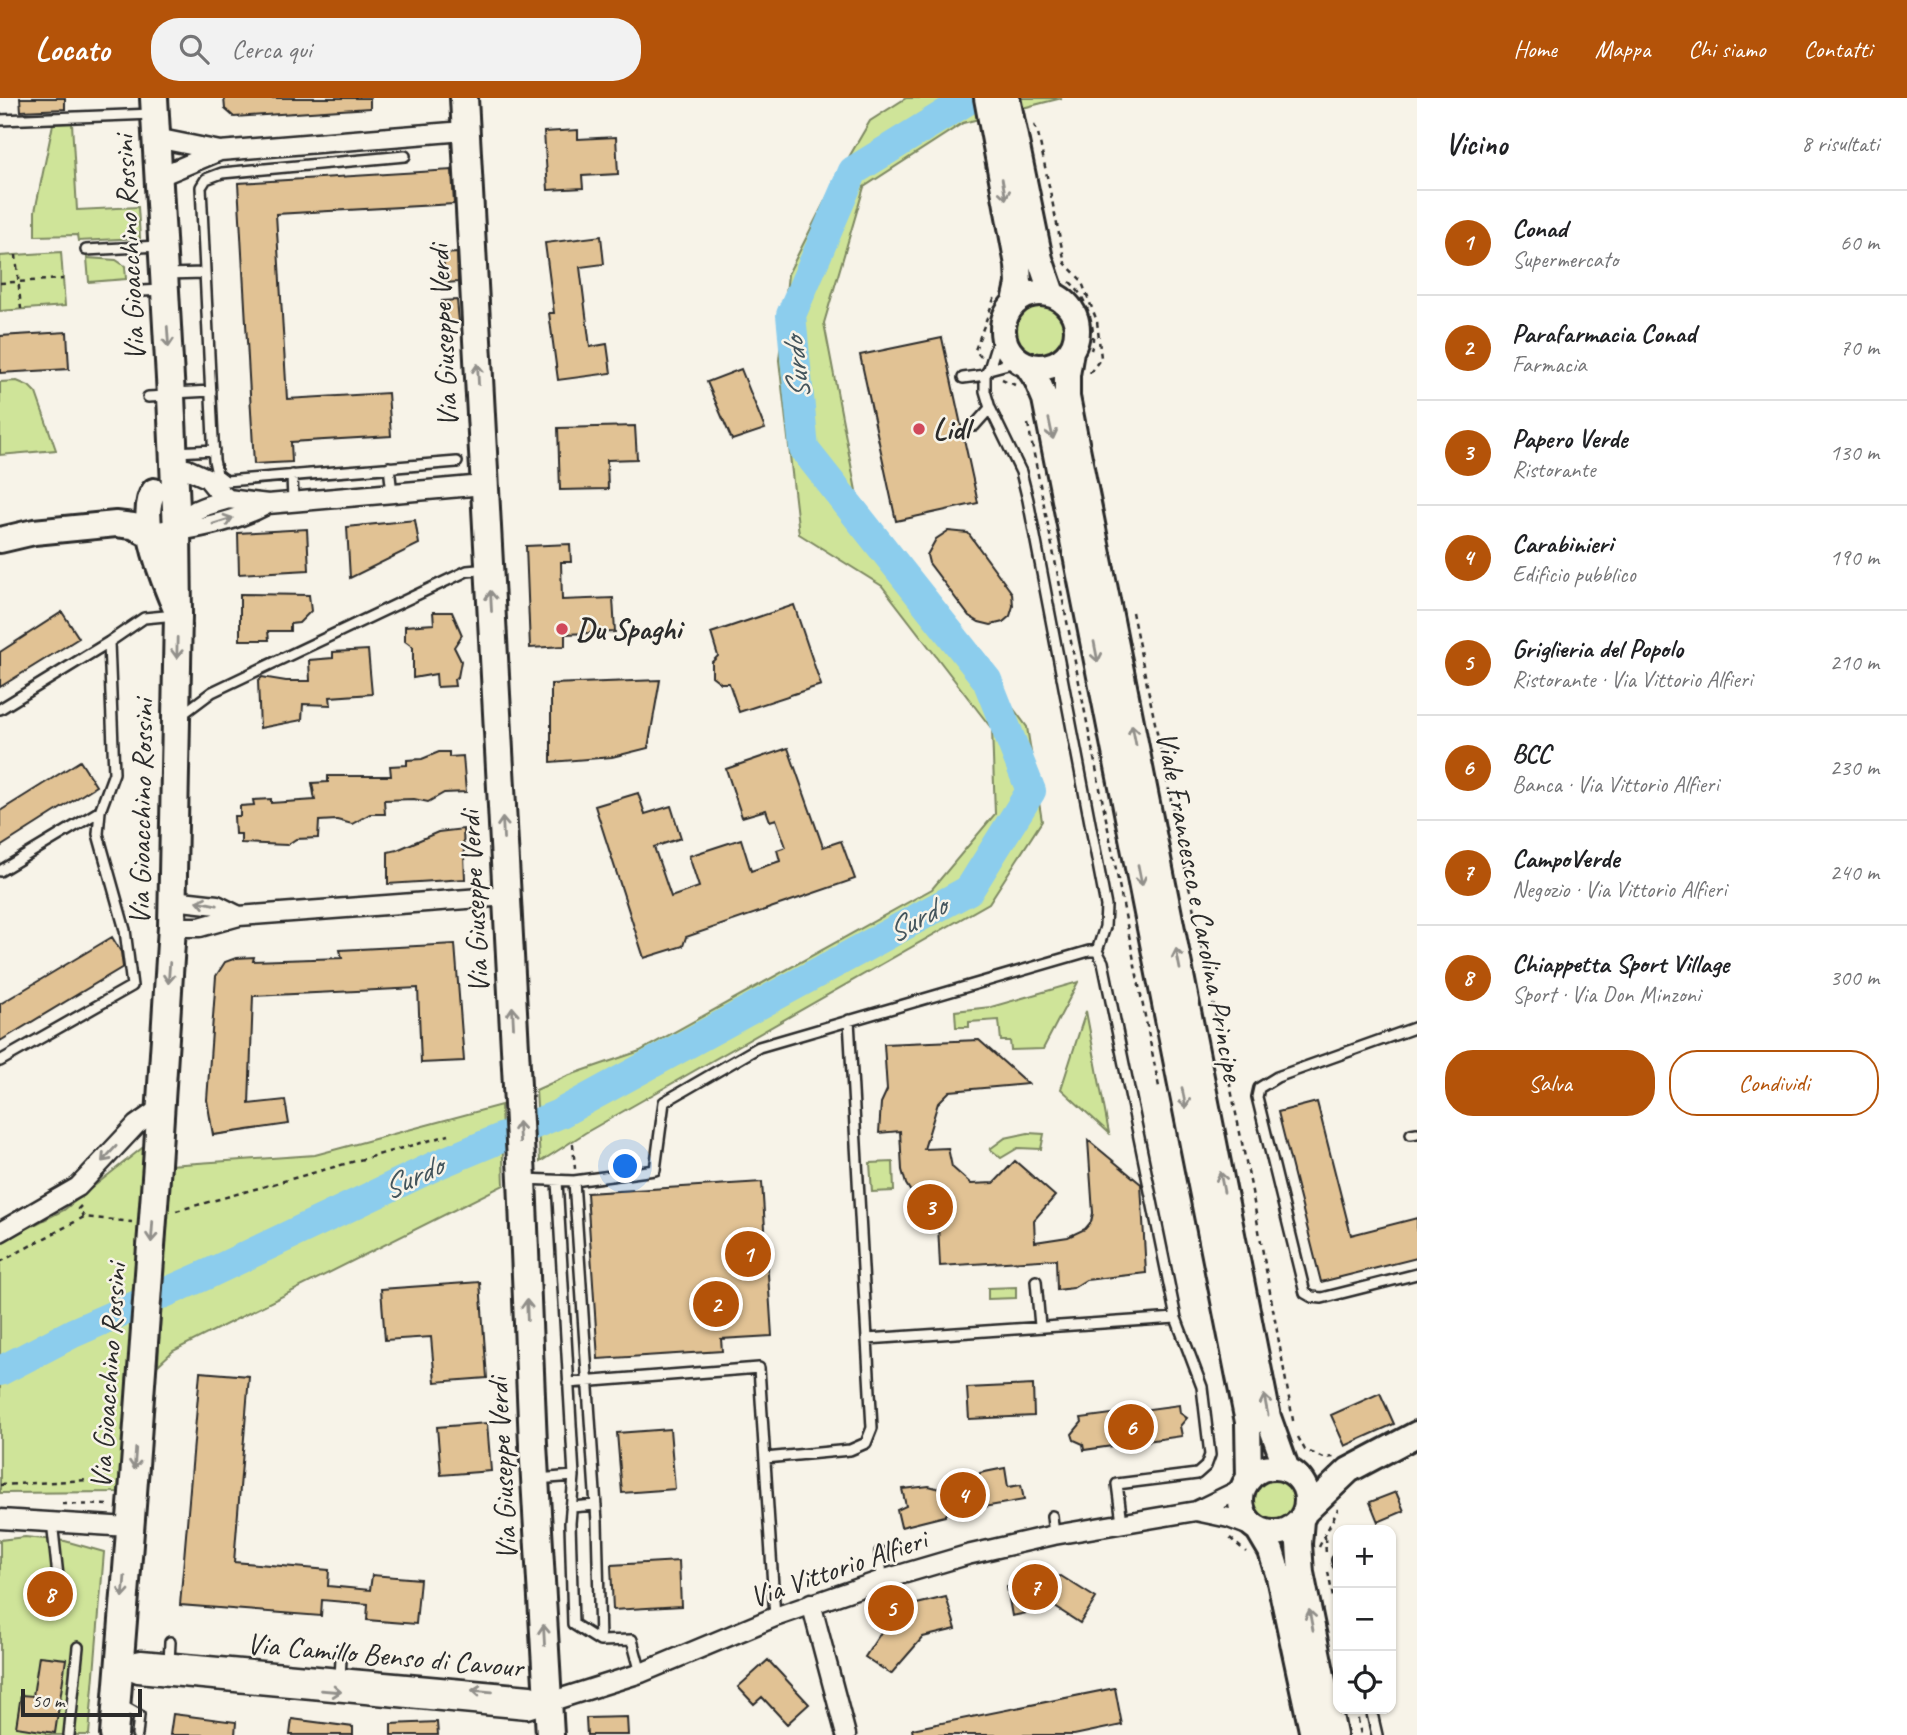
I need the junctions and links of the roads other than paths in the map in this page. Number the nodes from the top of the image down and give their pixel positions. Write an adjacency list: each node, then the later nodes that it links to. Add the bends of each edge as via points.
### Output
1 (464, 98): 5 (main road, Via Giuseppe Verdi)
2 (1005, 110): 15 (street, Viale Francesco e Carolina Principe); 16 (street, one-way to 16, via 1020,284)
3 (155, 117): 4 (lane); 7 (street); 10 (main road, Via Gioacchino Rossini)
4 (0, 120)
5 (464, 131): 6 (street); 31 (main road, Via Giuseppe Verdi, one-way to 5)
6 (302, 144): 7 (street); 9 (lane)
7 (220, 151): 10 (street)
8 (405, 156): 9 (lane)
9 (304, 166): 13 (lane, via 222,173 206,179 201,187)
10 (158, 177): 11 (main road, Via Gioacchino Rossini)
11 (162, 246): 12 (lane); 14 (main road, Via Gioacchino Rossini)
12 (86, 250)
13 (205, 273): 14 (lane); 22 (lane)
14 (157, 285): 23 (main road, Via Gioacchino Rossini, one-way to 23)
15 (1052, 295): 16 (street); 18 (street, Viale Francesco e Carolina Principe, via 1068,305 1076,323)
16 (1005, 297): 17 (street)
17 (1002, 327): 19 (street, Viale Francesco e Carolina Principe, via 1006,346); 20 (lane)
18 (1071, 351): 19 (street, via 1047,366); 71 (street, Viale Francesco e Carolina Principe, one-way to 18, via 1268,1418 1070,411 1067,375)
19 (1023, 363): 20 (lane); 74 (street, Viale Francesco e Carolina Principe, one-way to 74, via 1045,399 1090,620 1248,1422)
20 (987, 372): 21 (lane); 24 (lane, via 985,391)
21 (963, 378)
22 (211, 391): 23 (lane); 26 (lane)
23 (164, 395): 27 (main road, Via Gioacchino Rossini)
24 (990, 408): 25 (lane); 52 (lane, via 1021,472 1028,500 1106,906)
25 (974, 426)
26 (214, 450): 27 (lane); 30 (lane, via 217,474 226,481)
27 (174, 460): 32 (street); 34 (street, via 207,478); 38 (main road, Via Gioacchino Rossini)
28 (457, 463): 29 (lane)
29 (389, 467): 30 (lane); 33 (lane)
30 (292, 475): 35 (lane)
31 (484, 485): 33 (street); 41 (main road, Via Giuseppe Verdi)
32 (154, 491): 37 (street); 39 (street, via 150,497)
33 (392, 493): 35 (street)
34 (228, 499): 36 (street); 38 (street, via 189,512)
35 (293, 501): 36 (street)
36 (268, 504): 38 (street, one-way to 36, via 252,513)
37 (92, 526): 39 (street, via 134,526); 40 (street)
38 (177, 531): 39 (street); 42 (main road, Via Gioacchino Rossini)
39 (151, 536): 42 (street, via 163,582)
40 (0, 540)
41 (489, 569): 45 (lane, via 467,571 224,686); 48 (main road, Via Giuseppe Verdi, one-way to 41)
42 (178, 614): 43 (lane, via 144,618); 45 (main road, Via Gioacchino Rossini, one-way to 45)
43 (109, 642): 44 (lane); 46 (lane, via 114,773)
44 (0, 709)
45 (176, 719): 49 (main road, Via Gioacchino Rossini)
46 (100, 811): 47 (lane); 55 (lane, via 98,834 125,930 132,986)
47 (0, 871)
48 (507, 896): 50 (street); 57 (main road, Via Giuseppe Verdi, one-way to 48)
49 (173, 900): 50 (street, one-way to 49, via 217,905); 51 (main road, Via Gioacchino Rossini)
50 (239, 916): 51 (street, via 200,927)
51 (172, 927): 56 (main road, Via Gioacchino Rossini, one-way to 56)
52 (1097, 951): 53 (lane); 63 (lane, via 1105,967)
53 (849, 1020): 58 (lane, via 759,1047 668,1099 662,1108 655,1170); 65 (lane)
54 (1417, 1027): 61 (lane, via 1277,1077 1259,1088 1257,1097 1305,1293 1322,1298)
55 (0, 1061)
56 (160, 1108): 60 (street, one-way to 60, via 136,1125 78,1187); 83 (main road, Via Gioacchino Rossini, one-way to 83, bridge, via 133,1493)
57 (522, 1179): 59 (lane); 73 (main road, Via Giuseppe Verdi, one-way to 57)
58 (575, 1180): 59 (lane); 66 (lane)
59 (556, 1181): 67 (lane)
60 (0, 1232)
61 (1417, 1274)
62 (1037, 1281): 64 (lane)
63 (1176, 1318): 64 (lane); 82 (lane, via 1202,1387 1210,1455 1197,1474 1117,1484)
64 (1040, 1326): 65 (lane)
65 (867, 1339): 69 (lane, via 872,1428 866,1443 850,1450)
66 (587, 1381): 67 (lane); 69 (lane, via 759,1368); 75 (lane)
67 (568, 1383): 72 (lane)
68 (1417, 1434): 70 (street)
69 (765, 1458): 90 (lane)
70 (1349, 1470): 71 (street); 79 (street)
71 (1291, 1472): 74 (street, via 1267,1468); 79 (street, Viale Francesco e Carolina Principe, via 1306,1490)
72 (574, 1476): 73 (lane); 76 (lane)
73 (535, 1479): 101 (main road, Via Giuseppe Verdi, one-way to 73)
74 (1246, 1483): 77 (street, Via Vittorio Alfieri); 84 (street, Viale Francesco e Carolina Principe, via 1242,1507)
75 (596, 1505): 76 (lane); 91 (lane)
76 (571, 1507): 91 (lane, via 573,1624)
77 (1196, 1511): 82 (street, Via Vittorio Alfieri); 84 (street, Via Vittorio Alfieri)
78 (56, 1513): 81 (street); 83 (street); 89 (lane)
79 (1303, 1515): 84 (street, via 1294,1528 1276,1533); 109 (street, Viale Francesco e Carolina Principe, one-way to 79, via 1301,1573)
80 (1052, 1516): 85 (lane)
81 (0, 1519)
82 (1122, 1522): 85 (street, Via Vittorio Alfieri)
83 (122, 1526): 96 (main road, Via Gioacchino Rossini, one-way to 96)
84 (1258, 1529): 108 (street, Viale Francesco e Carolina Principe, via 1279,1577)
85 (1054, 1535): 87 (street, Via Vittorio Alfieri)
86 (880, 1552): 87 (lane)
87 (882, 1580): 88 (street, Via Vittorio Alfieri)
88 (811, 1603): 90 (street, Via Vittorio Alfieri); 107 (street)
89 (61, 1604)
90 (775, 1617): 97 (street, Via Vittorio Alfieri)
91 (600, 1641): 97 (lane, via 632,1640)
92 (170, 1642): 95 (lane)
93 (78, 1647): 103 (lane)
94 (341, 1659): 98 (lane)
95 (169, 1663): 96 (street, Via Camillo Benso di Cavour, via 141,1660); 98 (street, Via Camillo Benso di Cavour)
96 (118, 1665): 99 (street, Via Camillo Benso di Cavour, one-way to 99, via 138,1673); 100 (main road, Via Gioacchino Rossini)
97 (641, 1673): 101 (street, Via Vittorio Alfieri)
98 (340, 1678): 99 (street, Via Camillo Benso di Cavour)
99 (366, 1687): 101 (street, Via Camillo Benso di Cavour, via 455,1695 530,1695)
100 (116, 1701): 104 (main road, Via Gioacchino Rossini); 105 (lane, via 139,1715)
101 (548, 1703): 106 (main road, Via Giuseppe Verdi)
102 (1372, 1714): 110 (lane)
103 (69, 1735)
104 (114, 1735)
105 (137, 1735)
106 (551, 1735)
107 (846, 1735)
108 (1313, 1735)
109 (1334, 1735)
110 (1377, 1735)

